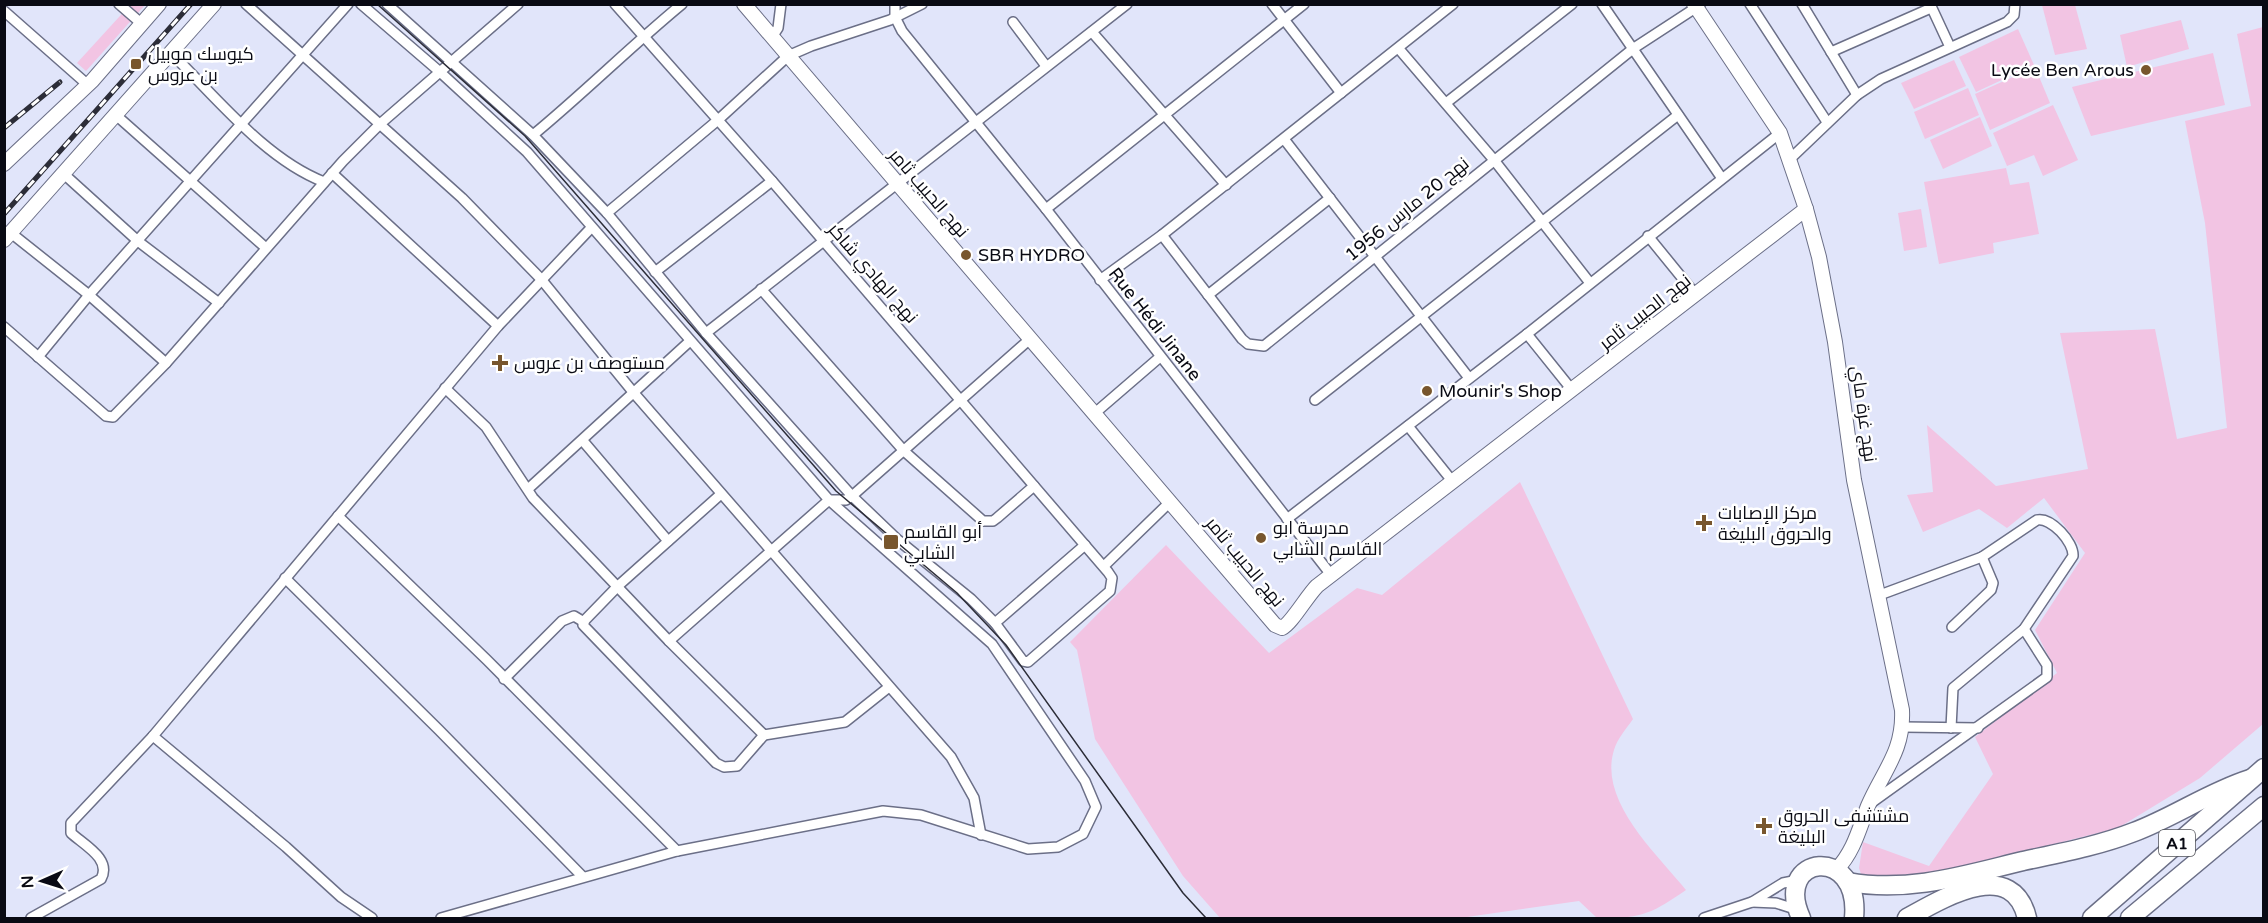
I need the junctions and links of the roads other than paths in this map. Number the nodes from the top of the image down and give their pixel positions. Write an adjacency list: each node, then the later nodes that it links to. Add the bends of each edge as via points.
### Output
1 (159, 4): 30 (street)
2 (214, 4): 38 (street)
3 (246, 4): 39 (street)
4 (348, 4): 39 (street)
5 (361, 4): 43 (street)
6 (387, 4): 41 (street)
7 (518, 4): 41 (street)
8 (615, 4): 32 (street, نهج الهادي شاكر)
9 (682, 4): 32 (street)
10 (744, 4): 33 (street, نهج الحبيب ثامر)
11 (781, 4): 33 (street, via 778,28)
12 (895, 4): 27 (street)
13 (922, 4): 27 (street)
14 (1127, 4): 31 (street)
15 (1272, 4): 28 (street)
16 (1304, 4): 28 (street)
17 (1453, 4): 36 (street)
18 (1572, 4): 47 (street)
19 (1602, 4): 35 (street)
20 (1750, 4): 53 (street)
21 (1802, 4): 37 (street)
22 (2015, 4): 34 (street, via 2014,15 2007,22)
23 (1697, 5): 35 (street, نهج 20 مارس 1956); 56 (street, نهج غرة ماي)
24 (123, 6): 30 (street)
25 (1931, 6): 34 (street); 37 (street)
26 (4, 11): 44 (street)
27 (895, 17): 40 (street); 52 (street, Rue Hédi Jinane, via 902,31)
28 (1284, 20): 45 (street); 50 (street)
29 (1013, 22): 42 (street)
30 (142, 24): 44 (street)
31 (1092, 32): 42 (street); 50 (street)
32 (642, 37): 51 (street, نهج الهادي شاكر); 57 (street)
33 (772, 37): 40 (street, نهج الحبيب ثامر)
34 (1950, 47): 46 (street, via 1899,69)
35 (1634, 48): 48 (street); 60 (street, نهج 20 مارس 1956)
36 (1399, 49): 45 (street); 47 (street)
37 (1831, 52): 46 (street)
38 (171, 53): 49 (street); 54 (street)
39 (304, 56): 54 (street); 55 (street)
40 (788, 56): 51 (street); 68 (street, نهج الحبيب ثامر)
41 (452, 61): 43 (street); 57 (street)
42 (1046, 66): 52 (street)
43 (440, 72): 55 (street); 75 (street, via 527,153)
44 (88, 86): 61 (street)
45 (1341, 93): 58 (street)
46 (1857, 95): 53 (street)
47 (1446, 103): 60 (street)
48 (1678, 115): 64 (street); 74 (street)
49 (117, 116): 63 (street); 66 (street)
50 (1166, 116): 69 (street); 71 (street)
51 (718, 120): 65 (street, نهج الهادي شاكر); 73 (street)
52 (976, 120): 68 (street); 71 (street, Rue Hédi Jinane)
53 (1827, 122): 59 (street)
54 (243, 124): 66 (street); 67 (street, via 279,158)
55 (380, 124): 62 (street); 84 (street, via 462,198)
56 (1780, 133): 59 (street, نهج غرة ماي); 64 (street)
57 (533, 135): 73 (street)
58 (1284, 139): 69 (street); 70 (street)
59 (1790, 159): 72 (street, نهج غرة ماي)
60 (1494, 160): 74 (street); 82 (street, نهج 20 مارس 1956)
61 (4, 164)
62 (332, 173): 67 (street); 93 (street)
63 (65, 175): 78 (street); 80 (street)
64 (1721, 177): 77 (street)
65 (772, 181): 79 (street, نهج الهادي شاكر); 83 (street)
66 (192, 182): 80 (street); 81 (street)
67 (324, 182): 81 (street)
68 (898, 185): 79 (street); 97 (street, نهج الحبيب ثامر)
69 (1226, 185): 76 (street)
70 (1330, 198): 82 (street); 89 (street)
71 (1046, 209): 85 (street, Rue Hédi Jinane)
72 (1806, 209): 90 (street, نهج الحبيب ثامر); 129 (street, نهج غرة ماي, via 1833,332 1854,480)
73 (607, 213): 83 (street)
74 (1543, 223): 86 (street); 92 (street)
75 (591, 228): 84 (street); 98 (street)
76 (1162, 235): 85 (street); 89 (street, نهج 20 مارس 1956)
77 (1648, 236): 86 (street); 90 (street)
78 (8, 237): 88 (street)
79 (823, 241): 87 (street); 107 (street, نهج الهادي شاكر)
80 (139, 242): 88 (street); 91 (street)
81 (266, 248): 91 (street)
82 (1374, 256): 89 (street, نهج 20 مارس 1956, via 1264,346 1248,344); 92 (street)
83 (655, 272): 95 (street)
84 (541, 279): 93 (street); 105 (street)
85 (1100, 280): 100 (street, Rue Hédi Jinane)
86 (1590, 283): 96 (street)
87 (761, 289): 95 (street); 111 (street)
88 (88, 295): 99 (street); 101 (street)
89 (1208, 295)
90 (1696, 295): 104 (street, نهج الحبيب ثامر)
91 (219, 303): 101 (street)
92 (1422, 318): 102 (street); 106 (street)
93 (498, 326): 103 (street)
94 (4, 327): 99 (street)
95 (706, 333): 116 (street)
96 (1527, 334): 102 (street); 104 (street)
97 (1030, 339): 107 (street); 108 (street, نهج الحبيب ثامر)
98 (690, 341): 105 (street); 117 (street)
99 (38, 357): 101 (street, via 106,416 113,417)
100 (1160, 357): 108 (street); 120 (street, Rue Hédi Jinane)
101 (165, 363)
102 (1469, 378): 109 (street)
103 (445, 388): 114 (street, via 486,427); 119 (street)
104 (1572, 390): 112 (street, نهج الحبيب ثامر)
105 (633, 392): 110 (street); 115 (street)
106 (1315, 400)
107 (962, 401): 111 (street); 113 (street, نهج الهادي شاكر)
108 (1095, 413): 118 (street, نهج الحبيب ثامر)
109 (1408, 426): 112 (street); 120 (street)
110 (583, 441): 114 (street); 121 (street)
111 (904, 451): 113 (street, via 983,521 997,518); 116 (street)
112 (1453, 482): 126 (street, نهج الحبيب ثامر)
113 (1034, 486): 122 (street, نهج الهادي شاكر)
114 (528, 489): 128 (street)
115 (721, 494): 121 (street); 123 (street)
116 (852, 496): 117 (street); 131 (street)
117 (829, 500): 123 (street); 145 (street, via 992,644 1093,795 1096,807 1083,834 1058,847 1028,849)
118 (1170, 501): 125 (street); 126 (street, نهج الحبيب ثامر, via 1278,627 1286,627 1308,595)
119 (338, 516): 127 (street); 135 (street)
120 (1287, 519): 126 (street, Rue Hédi Jinane)
121 (668, 541): 128 (street)
122 (1085, 545): 125 (street, نهج الهادي شاكر); 131 (street)
123 (771, 551): 134 (street); 136 (street)
124 (1982, 557): 129 (street); 132 (street, via 1993,583 1991,590); 133 (street, via 2042,519 2051,523 2073,549 2071,559)
125 (1104, 566): 131 (street, via 1112,578 1110,591 1026,662)
126 (1332, 576)
127 (285, 578): 141 (street); 147 (street)
128 (619, 585): 130 (street); 134 (street)
129 (1877, 596): 137 (street, نهج غرة ماي)
130 (584, 622): 135 (street, via 574,616 562,621); 140 (street, via 586,631 716,763 737,766)
131 (995, 623)
132 (1952, 627)
133 (2024, 629): 138 (street, via 1953,688); 139 (street, via 2047,665 2047,677)
134 (669, 641): 140 (street)
135 (504, 679): 146 (street)
136 (889, 687): 140 (street, via 845,722); 145 (street, via 963,776 974,798)
137 (1903, 727): 138 (street); 143 (street, نهج غرة ماي, via 1887,773)
138 (1951, 728): 139 (street)
139 (1978, 728): 143 (street)
140 (764, 735)
141 (153, 736): 152 (street, via 70,826 71,833 104,863 101,879); 153 (street, via 340,897)
142 (2257, 773): 148 (highway, via 2135,832 2093,845 1915,886 1878,887); 159 (highway, A1)
143 (1869, 804): 148 (street, نهج غرة ماي)
144 (2264, 806): 160 (highway, A1)
145 (981, 835): 146 (street, via 921,815 883,812)
146 (677, 851): 147 (street)
147 (582, 876): 154 (street)
148 (1844, 877): 149 (highway, via 1825,865 1812,867); 156 (highway, via 1854,901)
149 (1798, 880): 150 (street, via 1783,883); 151 (highway)
150 (1752, 902): 151 (street, via 1776,903); 155 (street)
151 (1798, 915)
152 (31, 918)
153 (372, 918)
154 (441, 918)
155 (1704, 918)
156 (1854, 918)
157 (1907, 918): 158 (highway, via 1965,890 1988,885 2011,893)
158 (2027, 918)
159 (2092, 918)
160 (2130, 918)

